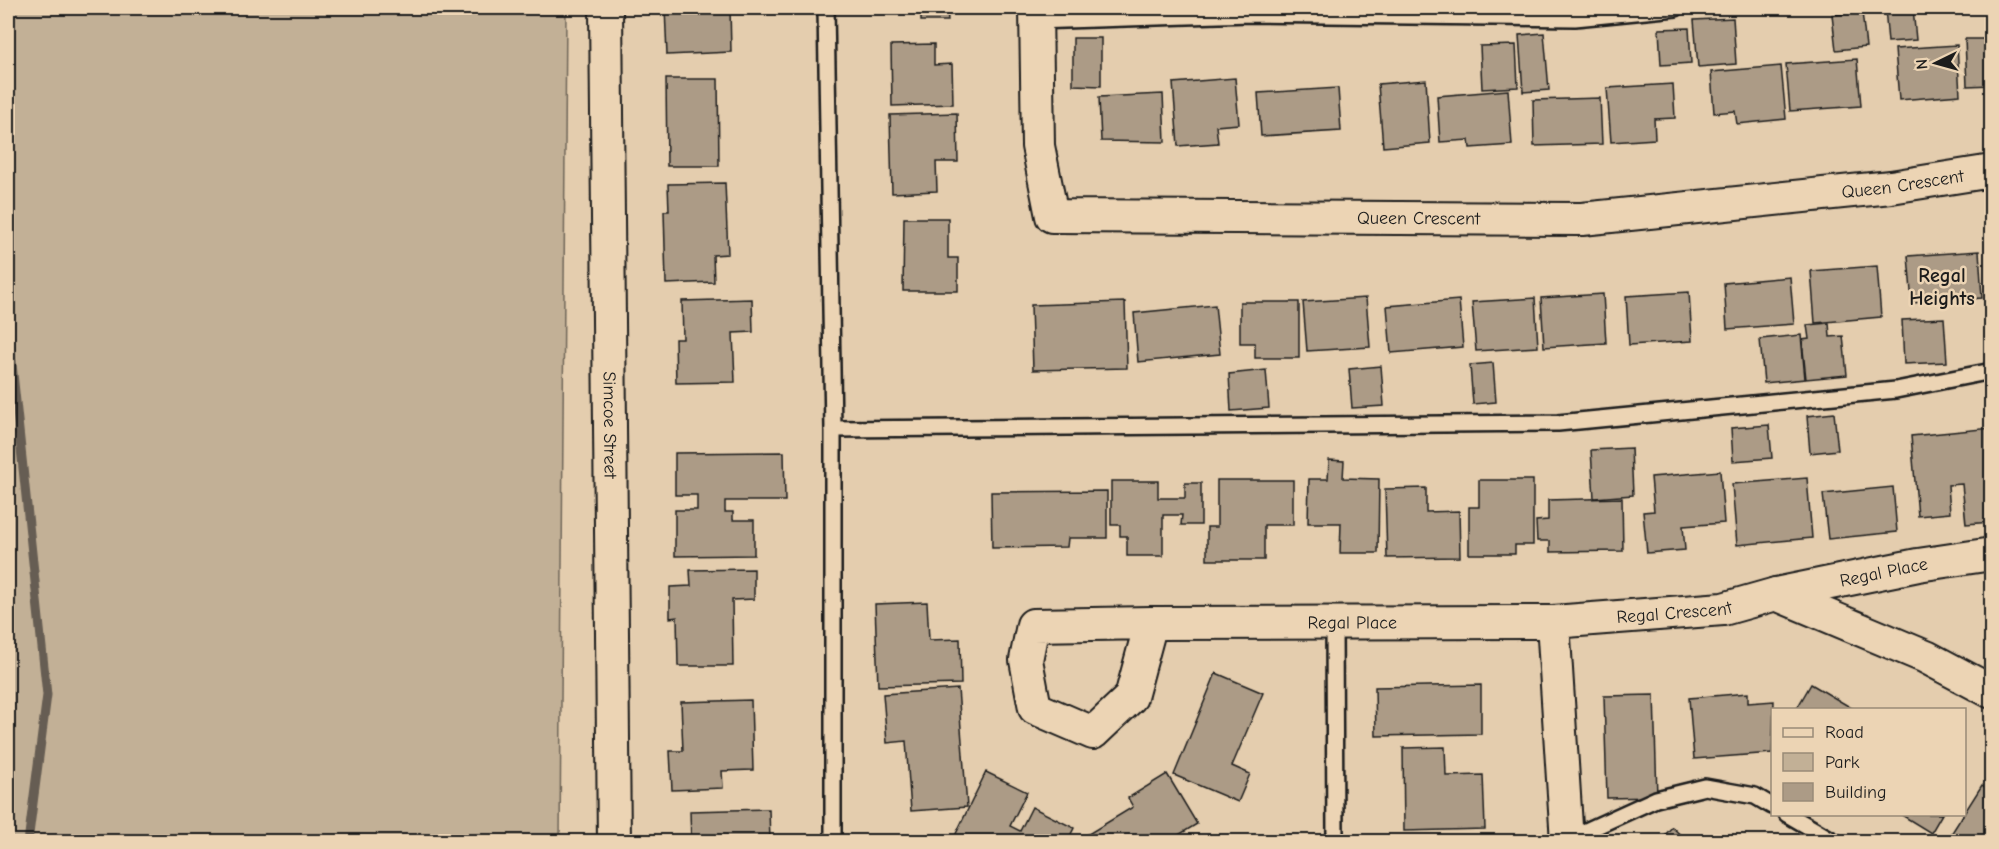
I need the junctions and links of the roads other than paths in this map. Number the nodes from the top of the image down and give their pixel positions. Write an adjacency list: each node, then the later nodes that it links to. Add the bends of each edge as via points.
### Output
1 (606, 8): 17 (street, Simcoe Street)
2 (826, 8): 7 (lane)
3 (1676, 8): 4 (lane, via 1575,18)
4 (1035, 14): 5 (street, Queen Crescent, via 1038,146 1052,216 1582,219 1891,187)
5 (1992, 171)
6 (1992, 371): 7 (lane, via 1896,390 1558,423)
7 (833, 429): 18 (lane)
8 (1992, 554): 9 (street, Regal Place)
9 (1776, 594): 11 (street, Regal Crescent, via 1723,609); 13 (street, via 1926,657)
10 (1334, 622): 11 (street, Regal Place); 12 (street, Regal Place); 19 (lane)
11 (1553, 622): 16 (street)
12 (1151, 623)
13 (1992, 692)
14 (1771, 805): 16 (lane, via 1755,796 1705,787 1656,800)
15 (1790, 816): 20 (lane)
16 (1567, 841)
17 (614, 842)
18 (833, 842)
19 (1335, 842)
20 (1835, 842)

